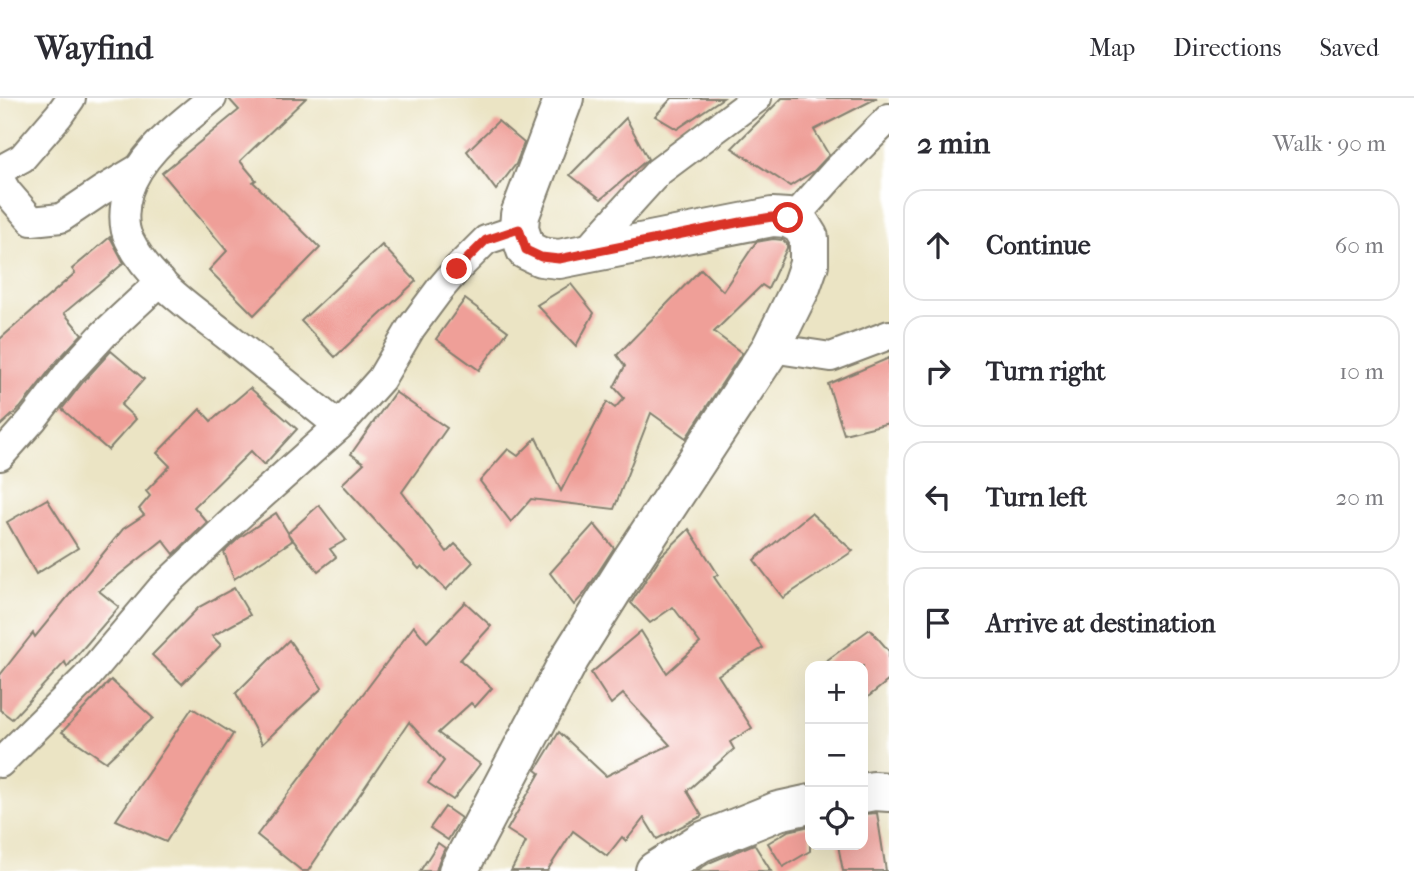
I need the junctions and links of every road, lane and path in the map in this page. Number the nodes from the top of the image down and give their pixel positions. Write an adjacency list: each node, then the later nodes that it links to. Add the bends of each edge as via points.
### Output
1 (71, 98): 7 (street, via 22,158)
2 (212, 98): 6 (street, via 155,147)
3 (564, 98): 10 (street, via 520,215)
4 (757, 98): 11 (street, via 658,172)
5 (889, 118): 9 (street)
6 (138, 169): 8 (street, via 61,218 32,221); 12 (street, via 124,214 128,236 147,268)
7 (0, 170)
8 (0, 180)
9 (792, 220): 11 (street, via 751,220); 14 (street, via 810,238 810,264)
10 (519, 229): 11 (street, via 526,250 541,257); 15 (street, via 486,240 457,269 411,328 381,379)
11 (583, 255)
12 (161, 281): 15 (street); 16 (street, via 87,352)
13 (889, 335): 14 (street, via 831,357)
14 (771, 348): 21 (street, via 570,658)
15 (339, 426): 17 (street, via 161,589 86,678)
16 (0, 456)
17 (0, 763)
18 (868, 792): 19 (street)
19 (889, 792)
20 (805, 805): 22 (street, via 701,842)
21 (458, 871)
22 (655, 871)

